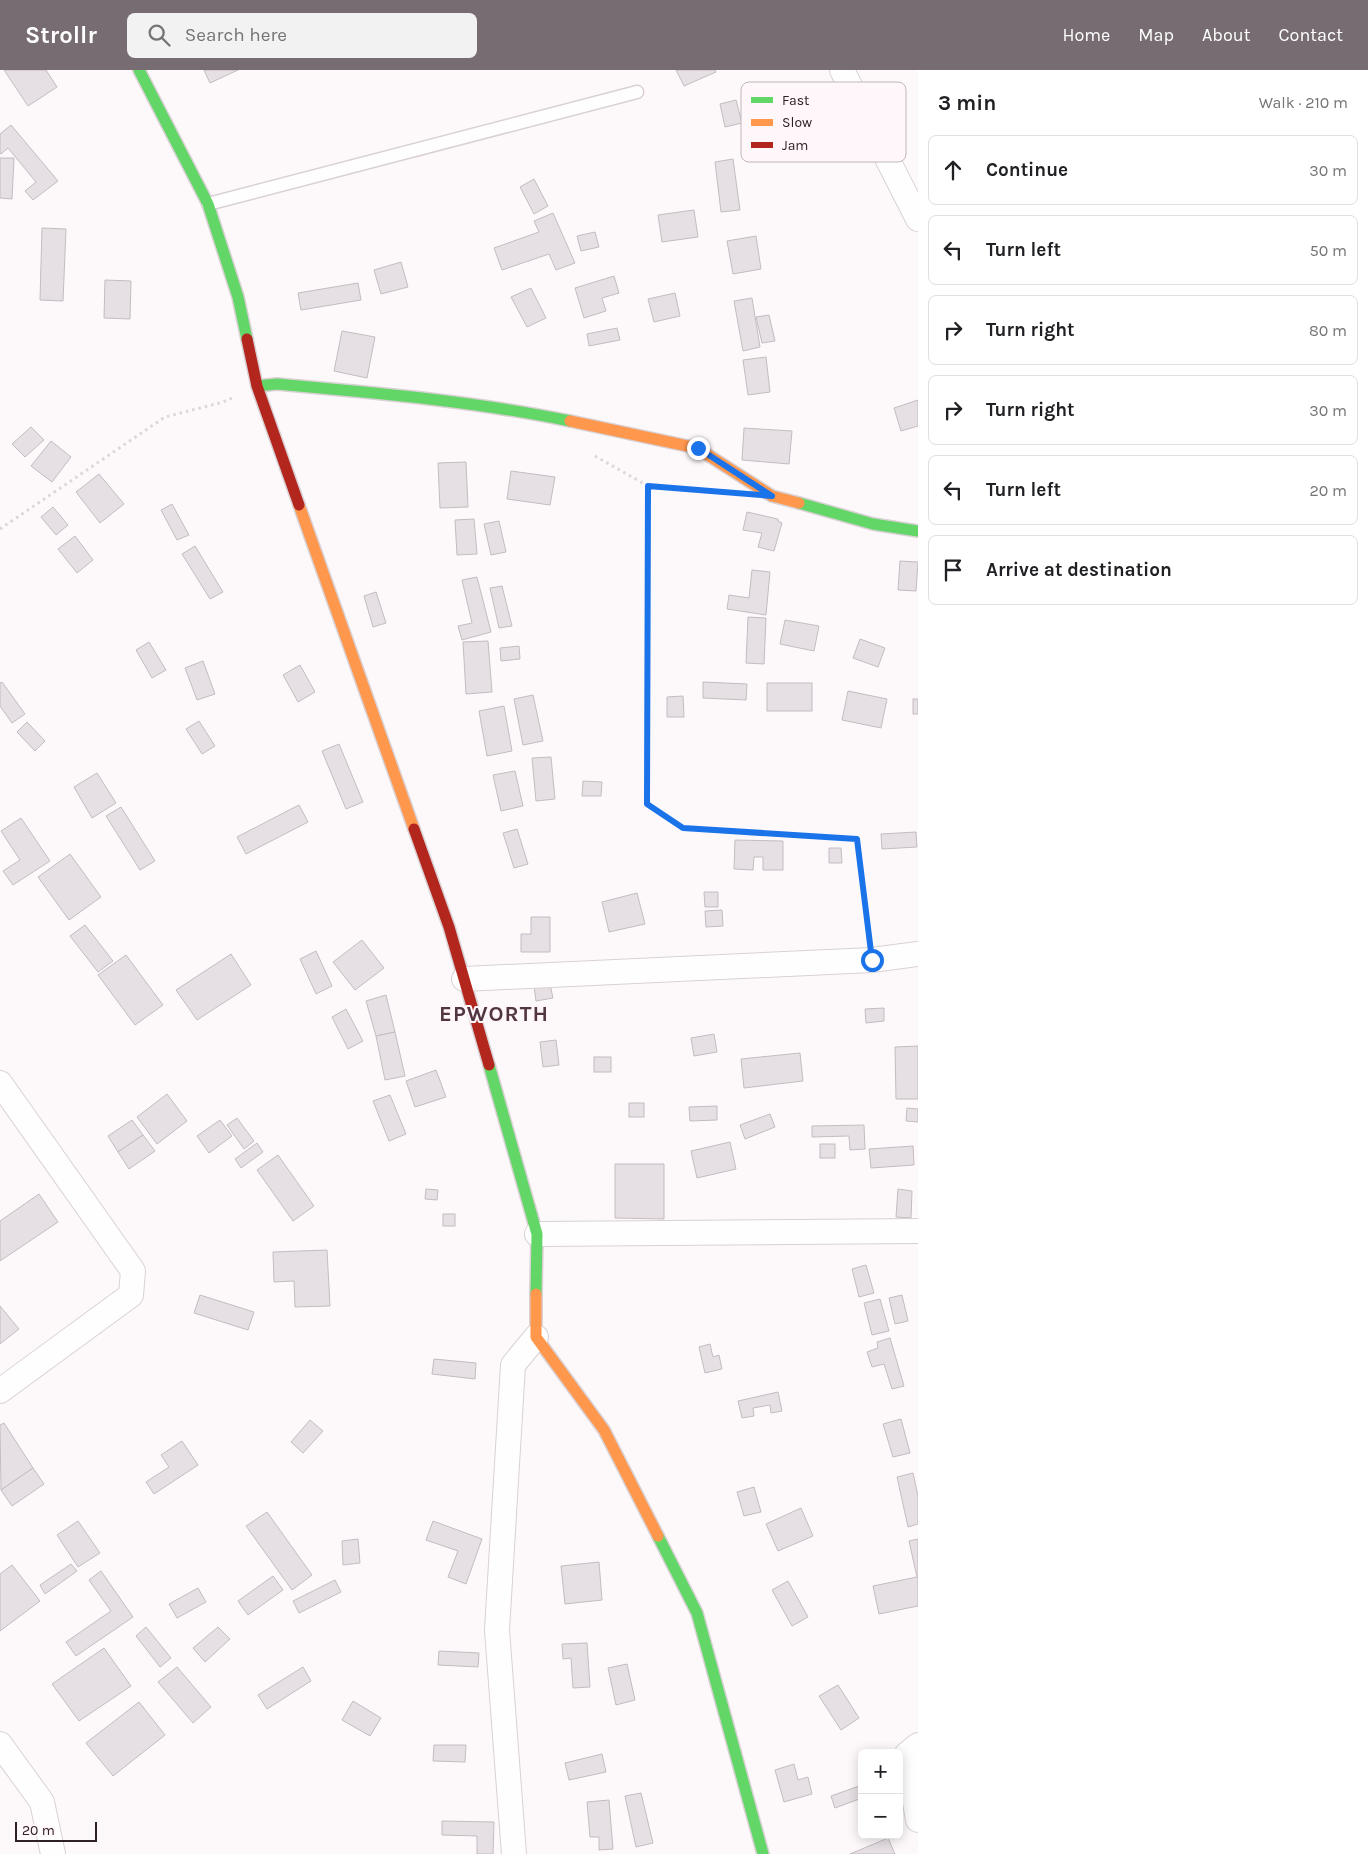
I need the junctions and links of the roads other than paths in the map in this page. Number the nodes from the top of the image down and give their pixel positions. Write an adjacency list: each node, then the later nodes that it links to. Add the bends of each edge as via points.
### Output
1 (139, 70): 6 (street)
2 (842, 70): 3 (street)
3 (848, 82)
4 (637, 92): 6 (lane)
5 (889, 162): 7 (street)
6 (208, 204): 8 (street, via 238,297)
7 (918, 219)
8 (258, 386): 9 (street, via 297,385 512,409 698,448 772,496 873,524); 11 (street, via 449,927)
9 (918, 531)
10 (918, 954): 11 (street, via 872,960)
11 (464, 979): 14 (street)
12 (0, 1083): 16 (street, via 133,1271 131,1294)
13 (918, 1231): 14 (street)
14 (537, 1234): 15 (street)
15 (536, 1337): 21 (street, via 513,1365 497,1630); 22 (street, via 604,1430 697,1613)
16 (0, 1391)
17 (0, 1744): 20 (street, via 42,1802)
18 (918, 1745): 19 (street, via 908,1754)
19 (918, 1820)
20 (53, 1854)
21 (514, 1854)
22 (763, 1854)

